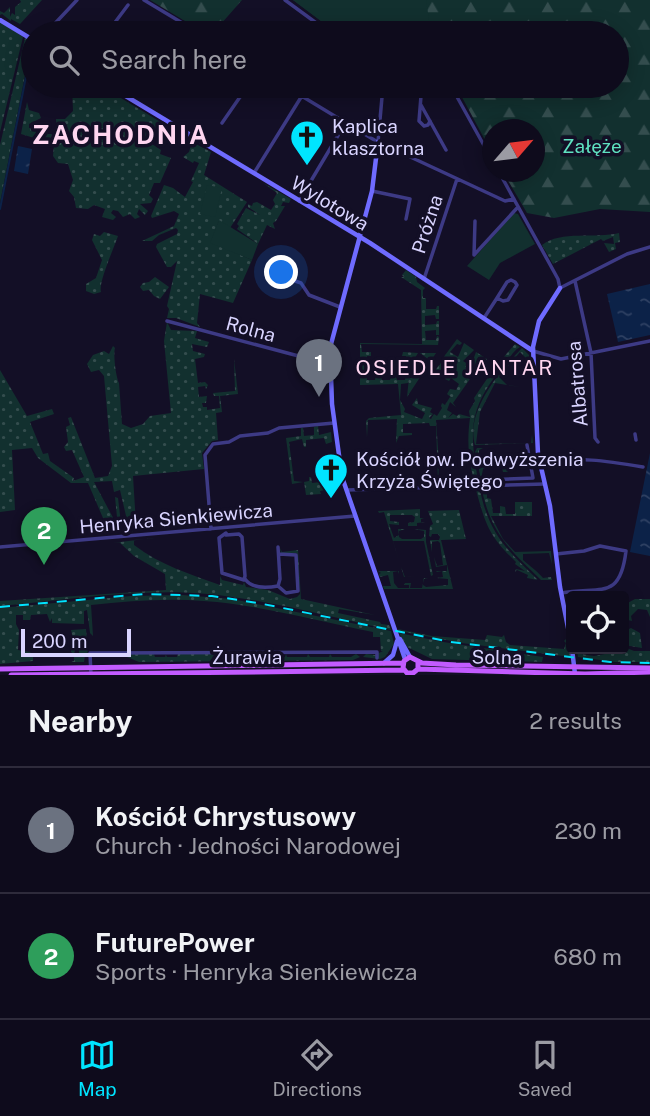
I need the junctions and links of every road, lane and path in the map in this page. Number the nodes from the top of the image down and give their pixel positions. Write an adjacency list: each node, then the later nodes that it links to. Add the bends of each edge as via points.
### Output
1 (77, 0): 6 (street)
2 (144, 0): 8 (street)
3 (285, 0): 9 (street)
4 (128, 5): 7 (street)
5 (0, 20): 10 (street)
6 (58, 21)
7 (118, 21)
8 (179, 21)
9 (314, 21)
10 (21, 33)
11 (129, 98): 28 (street, Wylotowa)
12 (239, 98): 22 (street)
13 (299, 98): 28 (street)
14 (306, 98): 21 (street)
15 (382, 98): 25 (street)
16 (421, 98): 18 (street)
17 (458, 98): 26 (street)
18 (420, 104): 19 (street); 20 (street)
19 (419, 117): 20 (street); 23 (street)
20 (428, 118): 23 (street, via 428,125); 24 (street)
21 (345, 122): 25 (street); 33 (street)
22 (222, 123)
23 (422, 126): 24 (street)
24 (436, 132): 27 (street)
25 (378, 142): 29 (street); 31 (street)
26 (482, 142)
27 (446, 150)
28 (254, 173): 33 (street, Wylotowa)
29 (457, 179): 32 (street, via 505,201); 40 (street, Próżna)
30 (505, 182): 32 (street)
31 (372, 191): 35 (street, via 410,199); 37 (street)
32 (514, 199): 34 (street)
33 (299, 201): 37 (street, Wylotowa)
34 (518, 207): 36 (street, via 474,256); 42 (street)
35 (406, 219)
36 (475, 221)
37 (361, 237): 40 (street, Wylotowa); 44 (street)
38 (650, 247): 41 (street)
39 (280, 276): 44 (street, via 301,284 309,295)
40 (424, 279): 45 (street, Wylotowa)
41 (575, 281): 42 (street); 49 (street, Albatrosa)
42 (559, 288): 48 (street, via 539,321)
43 (497, 298): 43 (street, via 509,281 515,282 508,300); 45 (street)
44 (340, 307): 50 (street)
45 (484, 318): 48 (street, Wylotowa)
46 (167, 321): 50 (street, Rolna)
47 (650, 341): 49 (street)
48 (533, 351): 49 (street, via 558,359); 56 (street)
49 (592, 353): 54 (street, Albatrosa)
50 (329, 362): 51 (street)
51 (334, 423): 60 (street); 62 (street, via 279,428 213,444 205,455)
52 (635, 434): 53 (street)
53 (636, 440)
54 (598, 442)
55 (527, 445): 58 (street, via 533,478)
56 (540, 463): 57 (street, via 602,459); 59 (street)
57 (643, 467)
58 (484, 480)
59 (545, 484): 60 (street); 66 (street)
60 (347, 490): 61 (street)
61 (355, 516): 62 (street, Henryka Sienkiewicza); 71 (street)
62 (211, 529): 63 (street, Henryka Sienkiewicza)
63 (0, 547)
64 (278, 547): 65 (street)
65 (279, 554): 68 (street); 68 (street, via 296,555 298,591 286,593)
66 (556, 554): 69 (street); 69 (street, via 600,546 626,551 623,574 615,584)
67 (244, 579): 67 (street, via 222,573 219,538 226,534 242,537); 68 (street, via 258,587)
68 (278, 586)
69 (561, 593): 70 (street)
70 (566, 618)
71 (396, 632): 72 (street); 78 (street)
72 (397, 640): 77 (street, via 393,654); 78 (street)
73 (361, 652): 75 (street, via 377,652); 76 (street); 81 (street, via 90,653)
74 (573, 654): 82 (street)
75 (377, 658)
76 (362, 665): 77 (main road, Żurawia); 81 (main road, Żurawia)
77 (382, 665): 78 (main road, Żurawia)
78 (410, 668): 82 (main road, Solna); 82 (main road, Solna, via 418,662); 85 (main road, Żurawia)
79 (0, 669): 81 (main road, Żurawia)
80 (650, 670): 82 (main road, Solna)
81 (91, 672): 83 (main road, Żurawia); 86 (main road, Żurawia)
82 (575, 672)
83 (107, 674): 84 (main road, Żurawia)
84 (267, 674): 85 (main road, Żurawia)
85 (288, 674)
86 (11, 675)

